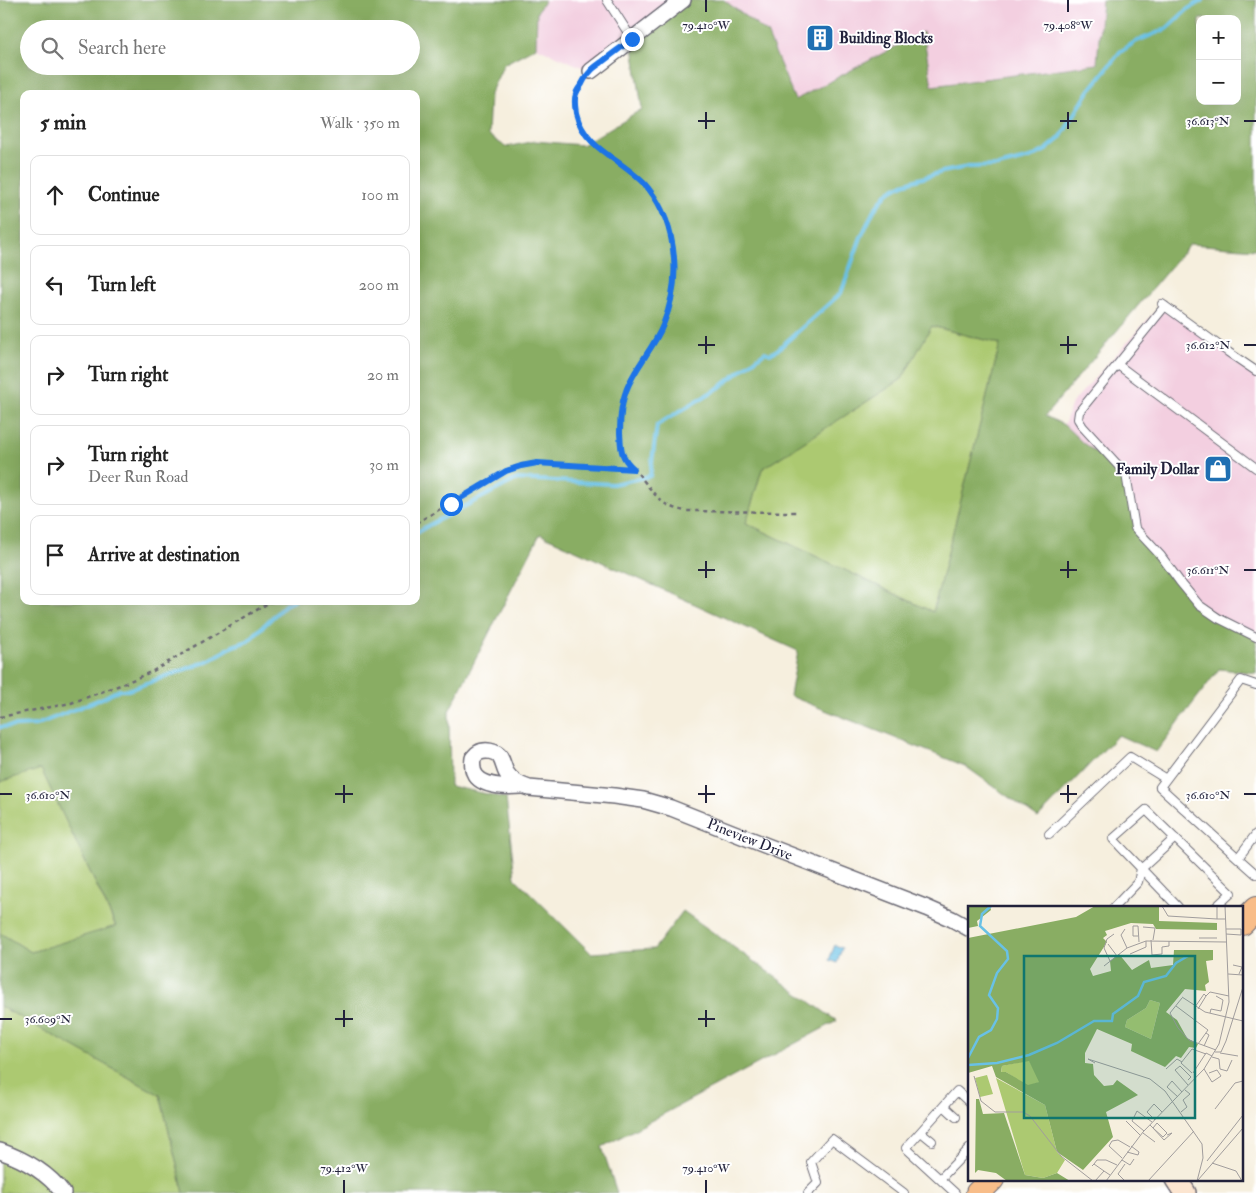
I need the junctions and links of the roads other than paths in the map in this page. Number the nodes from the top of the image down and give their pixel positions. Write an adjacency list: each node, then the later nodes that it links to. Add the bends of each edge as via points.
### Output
1 (607, 0): 3 (lane)
2 (683, 0): 3 (street)
3 (632, 39): 4 (street)
4 (591, 71)
5 (1118, 365): 6 (lane, via 1164,305); 7 (lane); 8 (lane, via 1079,412 1078,419 1126,474 1135,528 1199,605)
6 (1256, 371)
7 (1256, 468)
8 (1256, 637)
9 (1256, 685): 10 (lane, via 1241,680)
10 (1166, 779): 12 (lane, via 1130,757); 15 (lane, via 1160,786)
11 (520, 786): 23 (street, Pineview Drive, via 643,800 671,808 927,908)
12 (1049, 834)
13 (1256, 834): 15 (lane)
14 (1175, 838): 16 (lane); 16 (lane, via 1146,810 1112,839); 20 (lane, via 1231,893)
15 (1238, 858): 17 (lane)
16 (1141, 869): 18 (lane, via 1138,882); 19 (lane)
17 (1256, 874)
18 (1115, 906)
19 (1177, 906)
20 (1217, 906)
21 (1256, 909): 22 (main road)
22 (1244, 921)
23 (968, 928)
24 (968, 1101): 25 (lane, via 957,1091)
25 (944, 1106): 26 (lane); 27 (lane)
26 (956, 1117)
27 (921, 1132): 28 (lane); 31 (lane, via 906,1148)
28 (932, 1141)
29 (968, 1150): 31 (lane, via 954,1160)
30 (0, 1151): 34 (street, via 44,1174)
31 (940, 1179): 37 (lane)
32 (991, 1180): 38 (main road)
33 (1177, 1180): 39 (street)
34 (63, 1193)
35 (808, 1193): 36 (lane, via 818,1183 811,1162 832,1139)
36 (904, 1193)
37 (955, 1193)
38 (978, 1193)
39 (1185, 1193)

